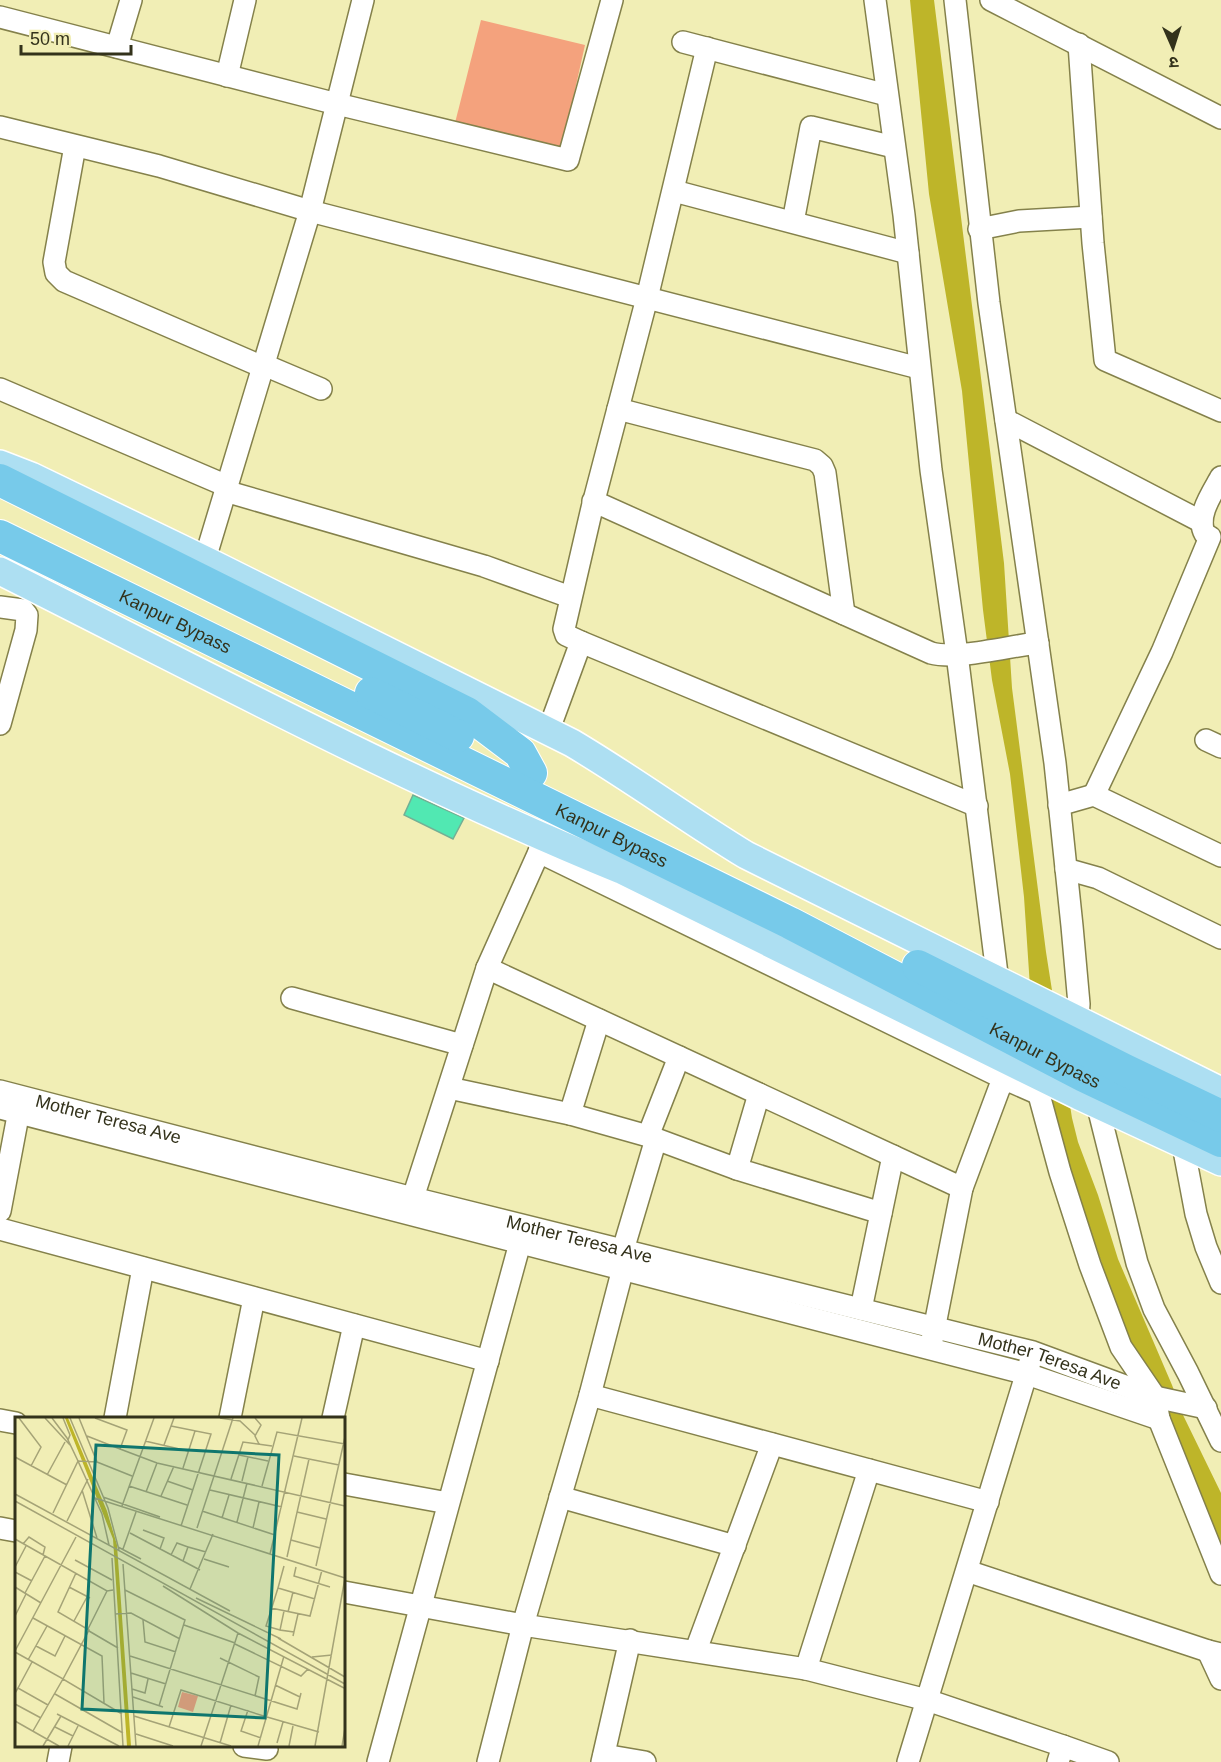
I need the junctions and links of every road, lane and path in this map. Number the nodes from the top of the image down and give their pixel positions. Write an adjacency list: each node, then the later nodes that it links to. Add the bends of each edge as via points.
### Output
1 (131, 0): 11 (street)
2 (245, 0): 13 (street)
3 (363, 0): 15 (street)
4 (612, 0): 15 (street, via 568,160)
5 (875, 0): 14 (street)
6 (954, 0): 24 (street)
7 (991, 0): 10 (street)
8 (0, 17): 11 (street)
9 (683, 42): 12 (street)
10 (1079, 44): 16 (street); 22 (street)
11 (117, 47): 13 (street)
12 (708, 48): 14 (street); 20 (street)
13 (227, 76): 15 (street)
14 (887, 95): 19 (street)
15 (337, 104): 21 (street)
16 (1221, 118)
17 (0, 127): 18 (street)
18 (75, 146): 21 (street, via 159,166); 27 (street, via 54,262 56,273 64,280)
19 (894, 147): 23 (street, via 811,127); 25 (street)
20 (674, 191): 23 (street); 26 (street)
21 (310, 211): 26 (street); 27 (street)
22 (1092, 217): 24 (street, via 1019,221); 32 (street, via 1105,360)
23 (793, 222): 25 (street)
24 (979, 229): 33 (street)
25 (908, 253): 28 (street)
26 (647, 298): 28 (street); 31 (street)
27 (263, 367): 30 (street); 37 (street)
28 (919, 368): 50 (street)
29 (0, 389): 37 (street)
30 (321, 389)
31 (618, 409): 38 (street); 47 (street, via 815,460 822,466)
32 (1221, 411)
33 (1006, 420): 40 (street); 49 (street)
34 (0, 464): 43 (main road)
35 (1221, 477): 40 (street, via 1204,512)
36 (0, 480): 53 (highway, via 467,713 520,753)
37 (226, 488): 43 (street); 45 (street, via 484,566)
38 (593, 501): 45 (street); 47 (street)
39 (0, 513): 53 (highway, Kanpur Bypass, via 416,714)
40 (1211, 534): 54 (street, via 1162,652)
41 (0, 536): 53 (highway, Kanpur Bypass)
42 (0, 556): 53 (highway, via 426,765)
43 (207, 561): 52 (main road)
44 (0, 571): 57 (main road)
45 (570, 597): 48 (street, via 564,629 566,635)
46 (0, 607): 51 (street, via 23,610 27,615)
47 (844, 614): 50 (street, via 931,653)
48 (580, 642): 52 (street); 56 (street)
49 (1038, 643): 50 (street); 55 (street)
50 (957, 654): 56 (street)
51 (0, 724)
52 (549, 732): 62 (main road, via 612,767 746,855)
53 (518, 778): 77 (highway, Kanpur Bypass); 79 (highway, Kanpur Bypass, via 1084,1076)
54 (1094, 795): 55 (street); 58 (street)
55 (1059, 805): 59 (street)
56 (977, 806): 62 (street)
57 (541, 845): 61 (street); 68 (street); 69 (main road, via 621,870)
58 (1221, 856)
59 (1066, 869): 60 (street, via 1098,878); 64 (street, via 1079,1004)
60 (1221, 938)
61 (487, 968): 65 (street); 66 (street)
62 (998, 982): 64 (main road)
63 (292, 998): 66 (street)
64 (1072, 1017): 72 (main road)
65 (598, 1020): 67 (street); 76 (street)
66 (462, 1045): 70 (street)
67 (679, 1057): 73 (street); 78 (street)
68 (1005, 1079): 69 (street); 84 (street)
69 (1038, 1081): 74 (main road); 102 (street, via 1060,1172 1113,1327 1121,1347)
70 (449, 1088): 76 (street); 85 (street)
71 (0, 1091): 75 (street, Mother Teresa Ave)
72 (1221, 1091)
73 (759, 1094): 81 (street); 83 (street)
74 (1088, 1100): 80 (main road); 103 (street, via 1137,1263)
75 (14, 1106): 85 (street, Mother Teresa Ave); 86 (street)
76 (570, 1114): 78 (street)
77 (1221, 1116)
78 (652, 1137): 83 (street); 90 (street)
79 (1221, 1141)
80 (1184, 1145): 82 (main road); 92 (street, via 1196,1214)
81 (893, 1156): 84 (street); 87 (street)
82 (1221, 1162)
83 (737, 1169): 87 (street)
84 (962, 1188): 96 (street)
85 (411, 1206): 89 (street); 90 (street, Mother Teresa Ave)
86 (0, 1212)
87 (881, 1213): 94 (street)
88 (0, 1229): 91 (street)
89 (520, 1243): 90 (street); 99 (street)
90 (624, 1257): 94 (street, Mother Teresa Ave); 97 (street); 101 (street)
91 (143, 1268): 93 (street); 104 (street)
92 (1221, 1283)
93 (254, 1298): 95 (street); 105 (street)
94 (861, 1309): 96 (street, Mother Teresa Ave)
95 (354, 1325): 99 (street); 106 (street)
96 (935, 1327): 97 (street); 98 (street, Mother Teresa Ave)
97 (930, 1349): 100 (street)
98 (1033, 1352): 100 (street); 102 (street, Mother Teresa Ave)
99 (488, 1361): 116 (street)
100 (1027, 1374): 107 (street); 115 (street)
101 (590, 1395): 111 (street); 114 (street)
102 (1158, 1397): 103 (street, Mother Teresa Ave); 107 (street)
103 (1199, 1405): 110 (street)
104 (115, 1417)
105 (231, 1417)
106 (333, 1417)
107 (1159, 1419): 121 (street)
108 (0, 1420): 109 (street)
109 (15, 1423)
110 (1221, 1441)
111 (772, 1444): 112 (street); 119 (street)
112 (869, 1470): 115 (street); 128 (street)
113 (345, 1484): 116 (street)
114 (560, 1497): 119 (street); 124 (street)
115 (988, 1502): 120 (street)
116 (448, 1503): 123 (street)
117 (0, 1528): 118 (street)
118 (15, 1531)
119 (735, 1546): 126 (street)
120 (967, 1571): 127 (street); 130 (street)
121 (1221, 1574)
122 (345, 1592): 123 (street)
123 (419, 1606): 124 (street); 137 (street)
124 (523, 1625): 125 (street); 138 (street)
125 (630, 1640): 126 (street); 135 (street)
126 (696, 1650): 128 (street)
127 (1215, 1653): 129 (street)
128 (806, 1669): 130 (street)
129 (1221, 1679)
130 (927, 1700): 134 (street); 140 (street)
131 (61, 1747): 136 (street)
132 (248, 1747): 133 (street)
133 (266, 1752)
134 (1060, 1754): 141 (street)
135 (603, 1758): 139 (street)
136 (58, 1762)
137 (378, 1762)
138 (488, 1762)
139 (645, 1762)
140 (908, 1762)
141 (1108, 1762)

